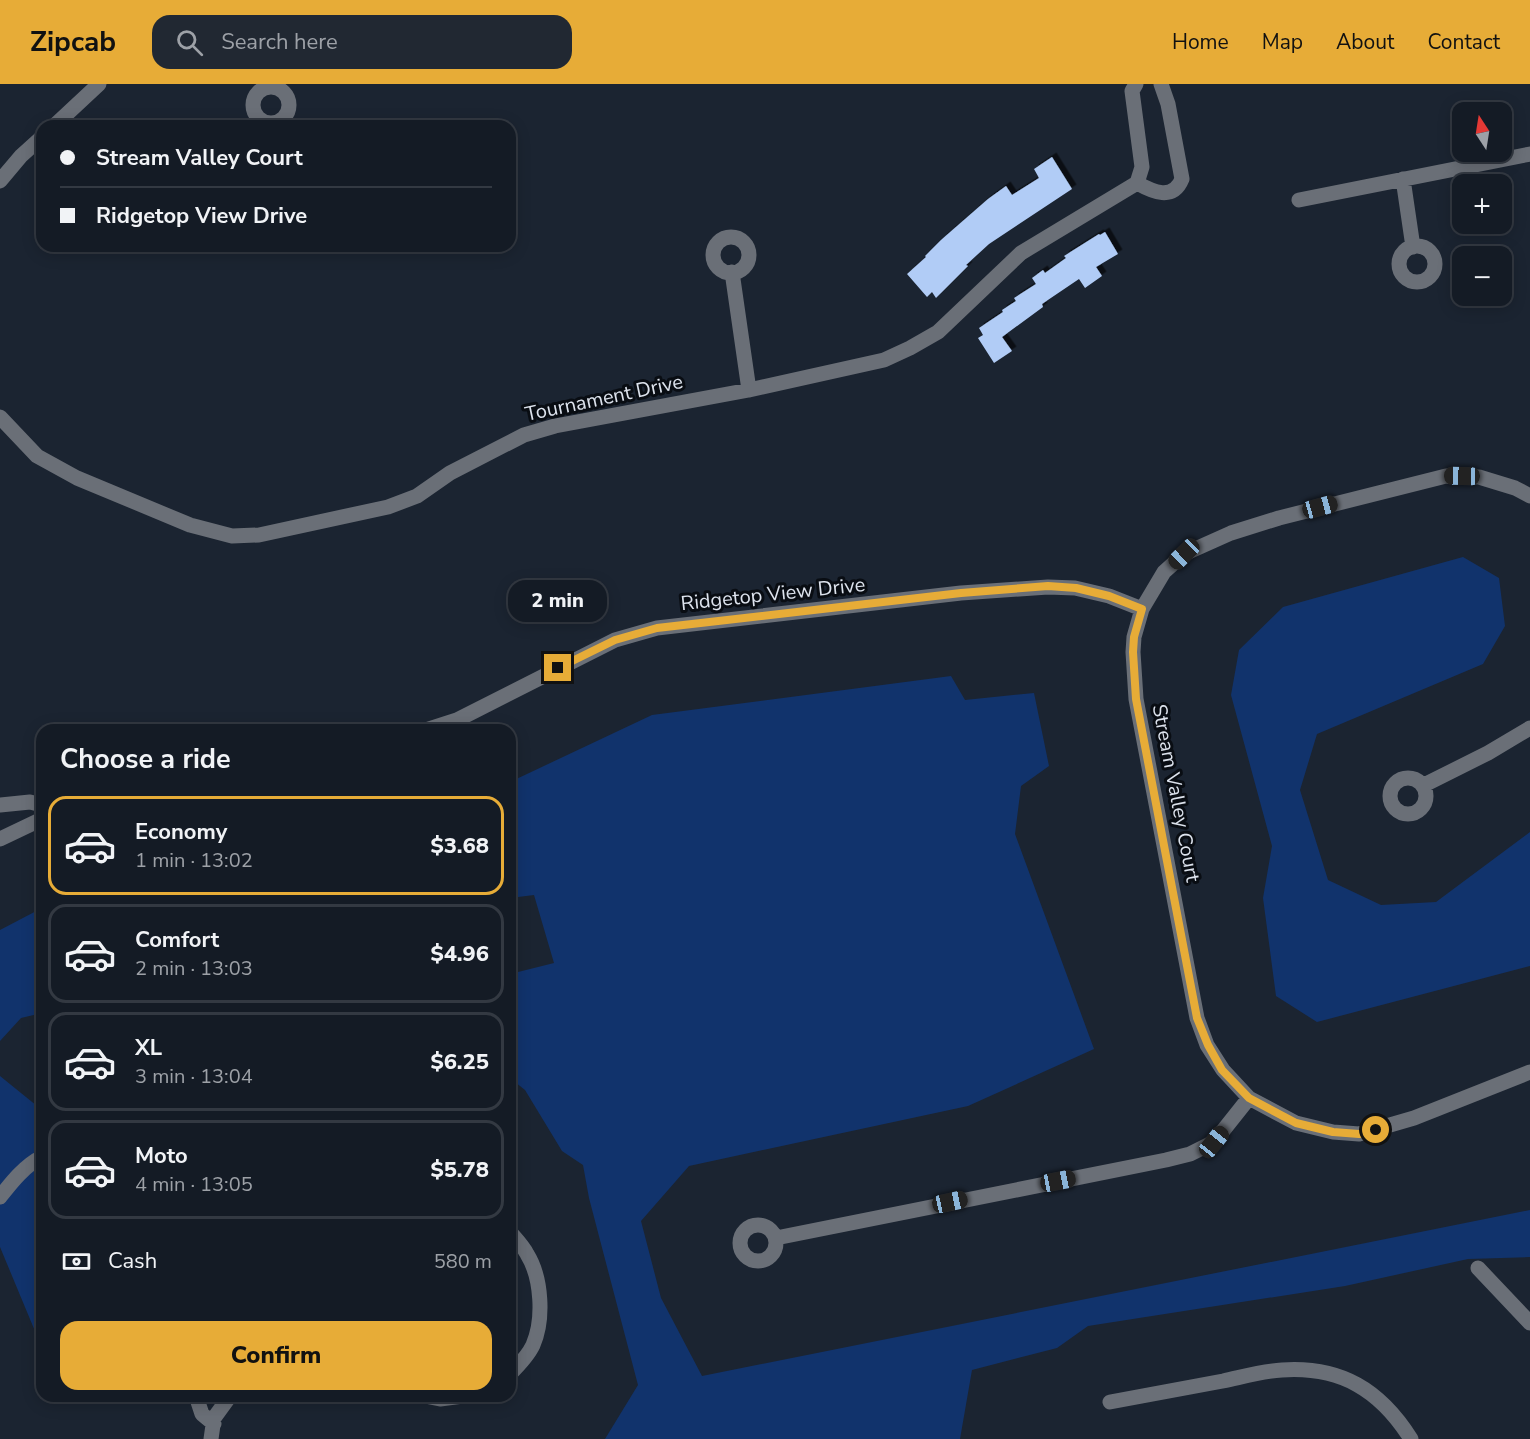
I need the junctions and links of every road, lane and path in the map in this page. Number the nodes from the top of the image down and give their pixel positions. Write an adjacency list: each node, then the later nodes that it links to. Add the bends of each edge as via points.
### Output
1 (99, 84): 4 (street)
2 (1136, 84): 9 (street, via 1132,91 1142,167)
3 (1161, 84): 9 (street, via 1182,179 1171,192 1152,192)
4 (60, 120)
5 (36, 142): 8 (street)
6 (1530, 154): 7 (street)
7 (1403, 179): 10 (street); 11 (street)
8 (0, 181)
9 (1137, 183): 13 (street, Tournament Drive, via 1021,253 938,332 910,348 871,364)
10 (1299, 200)
11 (1413, 247)
12 (732, 272): 13 (street)
13 (749, 390): 14 (street, Tournament Drive, via 545,429 524,435 450,473 417,496 388,507 259,535 232,536 190,525 77,478 37,456)
14 (0, 417)
15 (1530, 496): 16 (street, Stream Valley Court, via 1479,477 1446,476 1279,518 1184,554 1164,572)
16 (1142, 609): 17 (street, Ridgetop View Drive, via 1109,596 1048,586 657,628 615,640); 25 (street, Stream Valley Court, via 1133,652 1136,699 1197,1018 1222,1070)
17 (445, 724)
18 (1530, 728): 19 (street)
19 (1424, 785)
20 (36, 804): 21 (street)
21 (0, 805)
22 (36, 822): 23 (street)
23 (0, 839)
24 (1530, 1072): 25 (street, Stream Valley Court, via 1414,1118 1359,1134 1296,1123)
25 (1249, 1098): 28 (street, via 1214,1142 1190,1154)
26 (36, 1160): 27 (street)
27 (0, 1197)
28 (776, 1238)
29 (516, 1240): 32 (street, via 528,1255 540,1289 533,1344)
30 (1478, 1268): 31 (street)
31 (1530, 1323)
32 (516, 1368)
33 (198, 1402): 36 (street)
34 (226, 1402): 36 (street, via 214,1418)
35 (1110, 1402): 37 (street, via 1280,1370 1310,1370 1356,1383 1376,1396)
36 (212, 1431)
37 (1411, 1439)

